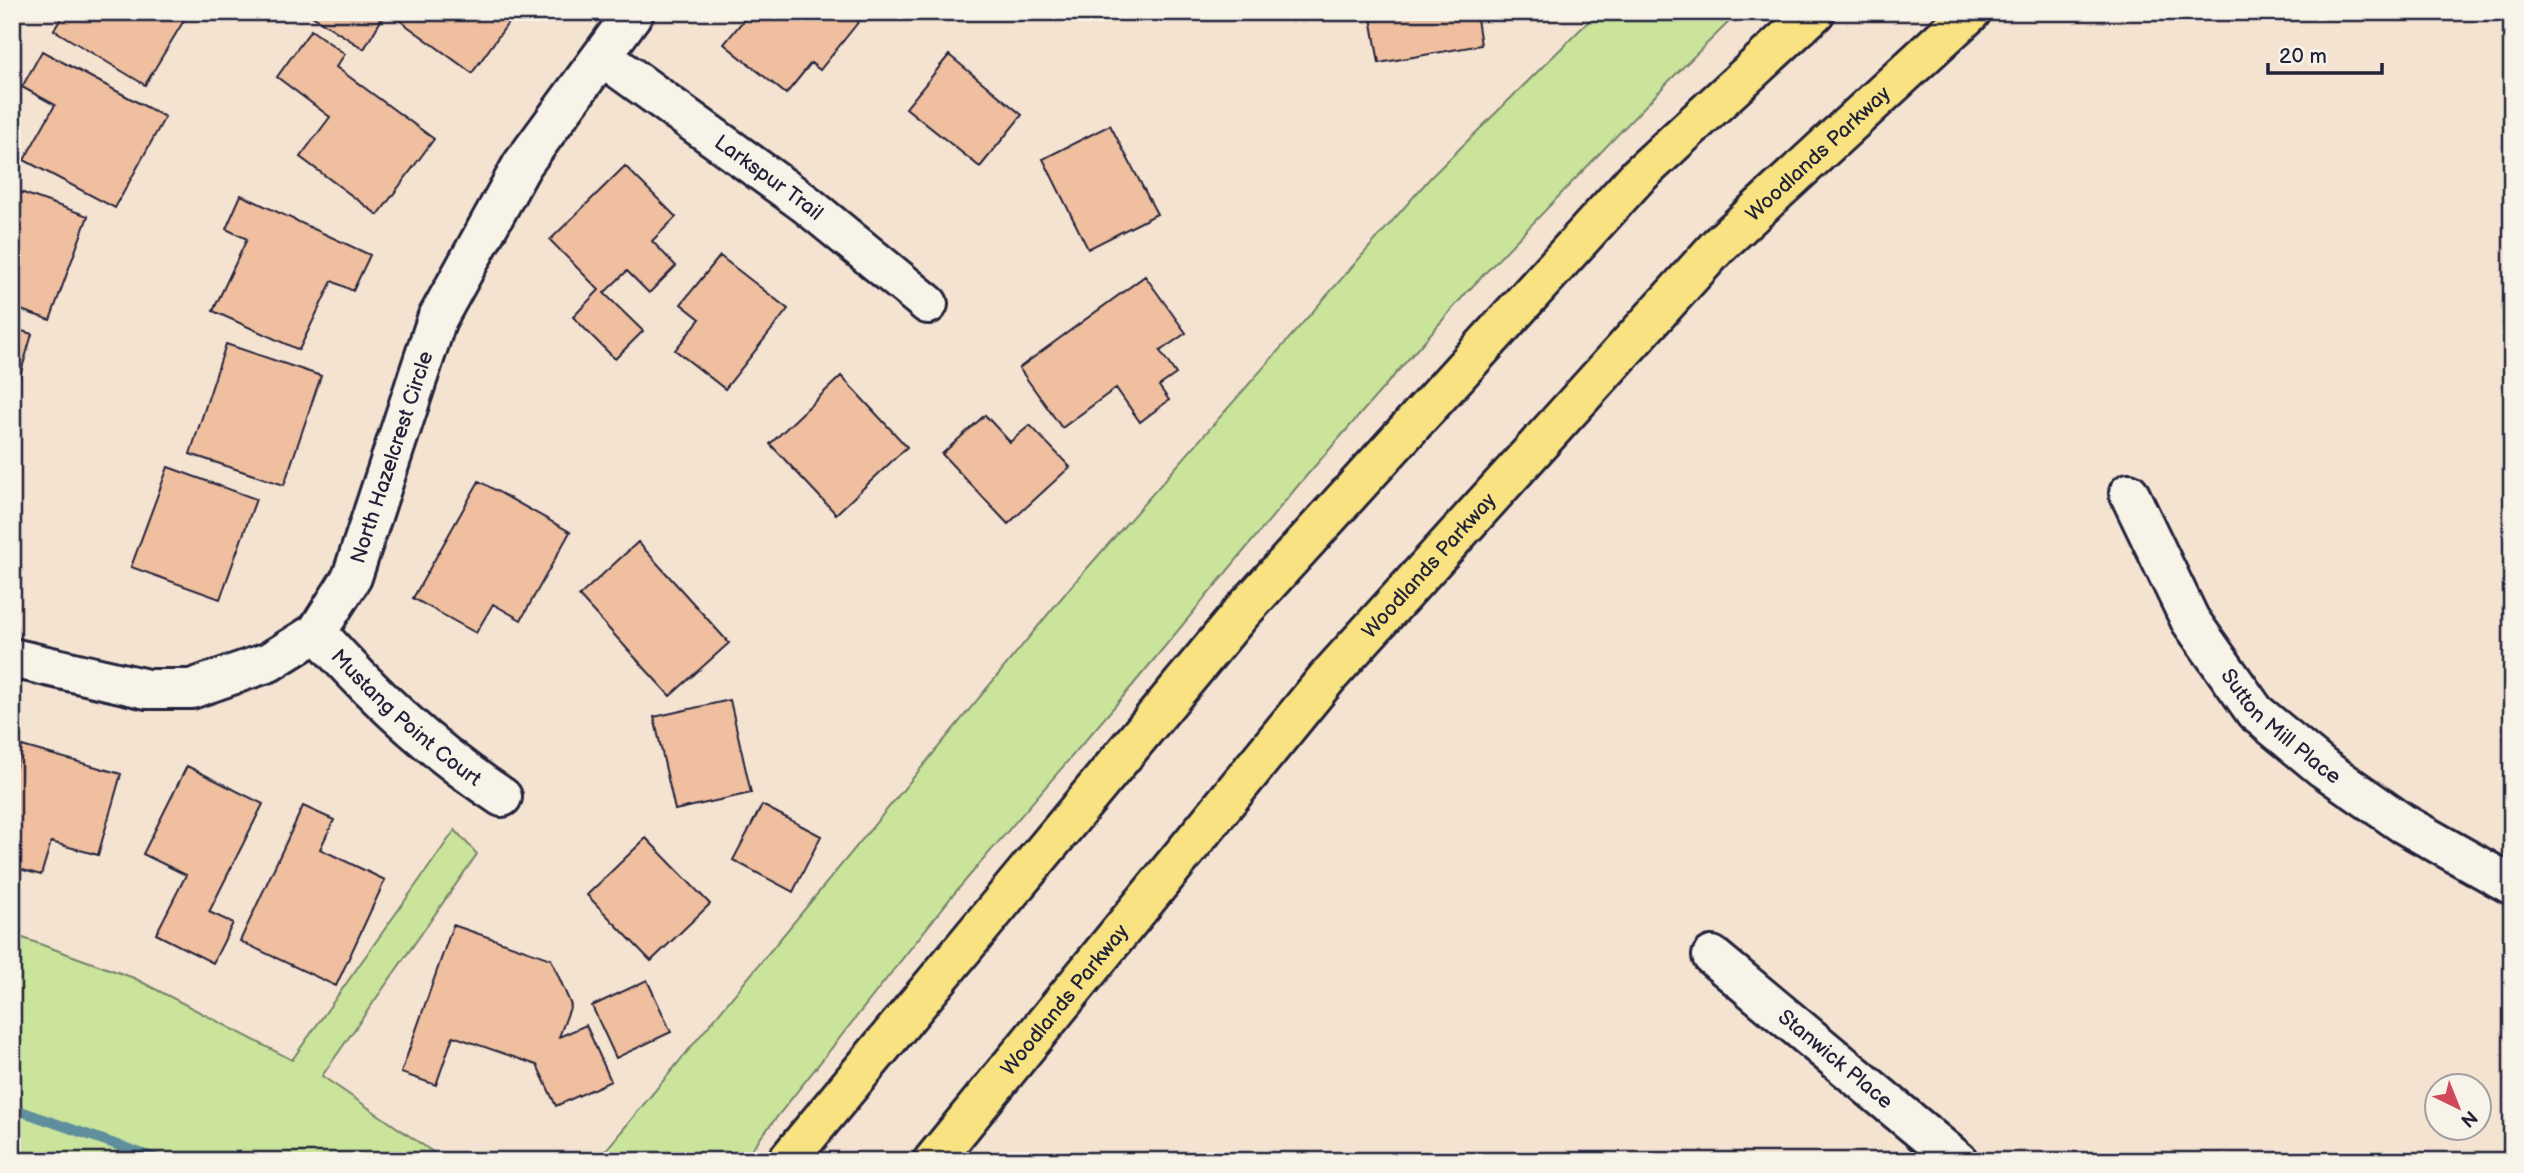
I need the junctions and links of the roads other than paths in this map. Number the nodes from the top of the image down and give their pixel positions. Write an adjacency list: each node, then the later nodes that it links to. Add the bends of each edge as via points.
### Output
1 (634, 12): 4 (street, North Hazelcrest Circle)
2 (1815, 12): 12 (main road, via 1638,176 1242,612)
3 (1970, 12): 13 (main road, Woodlands Parkway, via 1718,246 1327,678)
4 (604, 57): 5 (street, Larkspur Trail, via 806,204); 7 (street, North Hazelcrest Circle, via 522,165 437,319 352,577)
5 (928, 304)
6 (2129, 493): 10 (street, Sutton Mill Place, via 2190,620 2255,712 2323,768 2402,823)
7 (317, 632): 8 (street, North Hazelcrest Circle, via 269,662 191,689 134,686); 9 (street, Mustang Point Court, via 416,735)
8 (12, 658)
9 (502, 797)
10 (2512, 884)
11 (1712, 956): 14 (street, Stanwick Place)
12 (787, 1161)
13 (933, 1161)
14 (1958, 1161)

